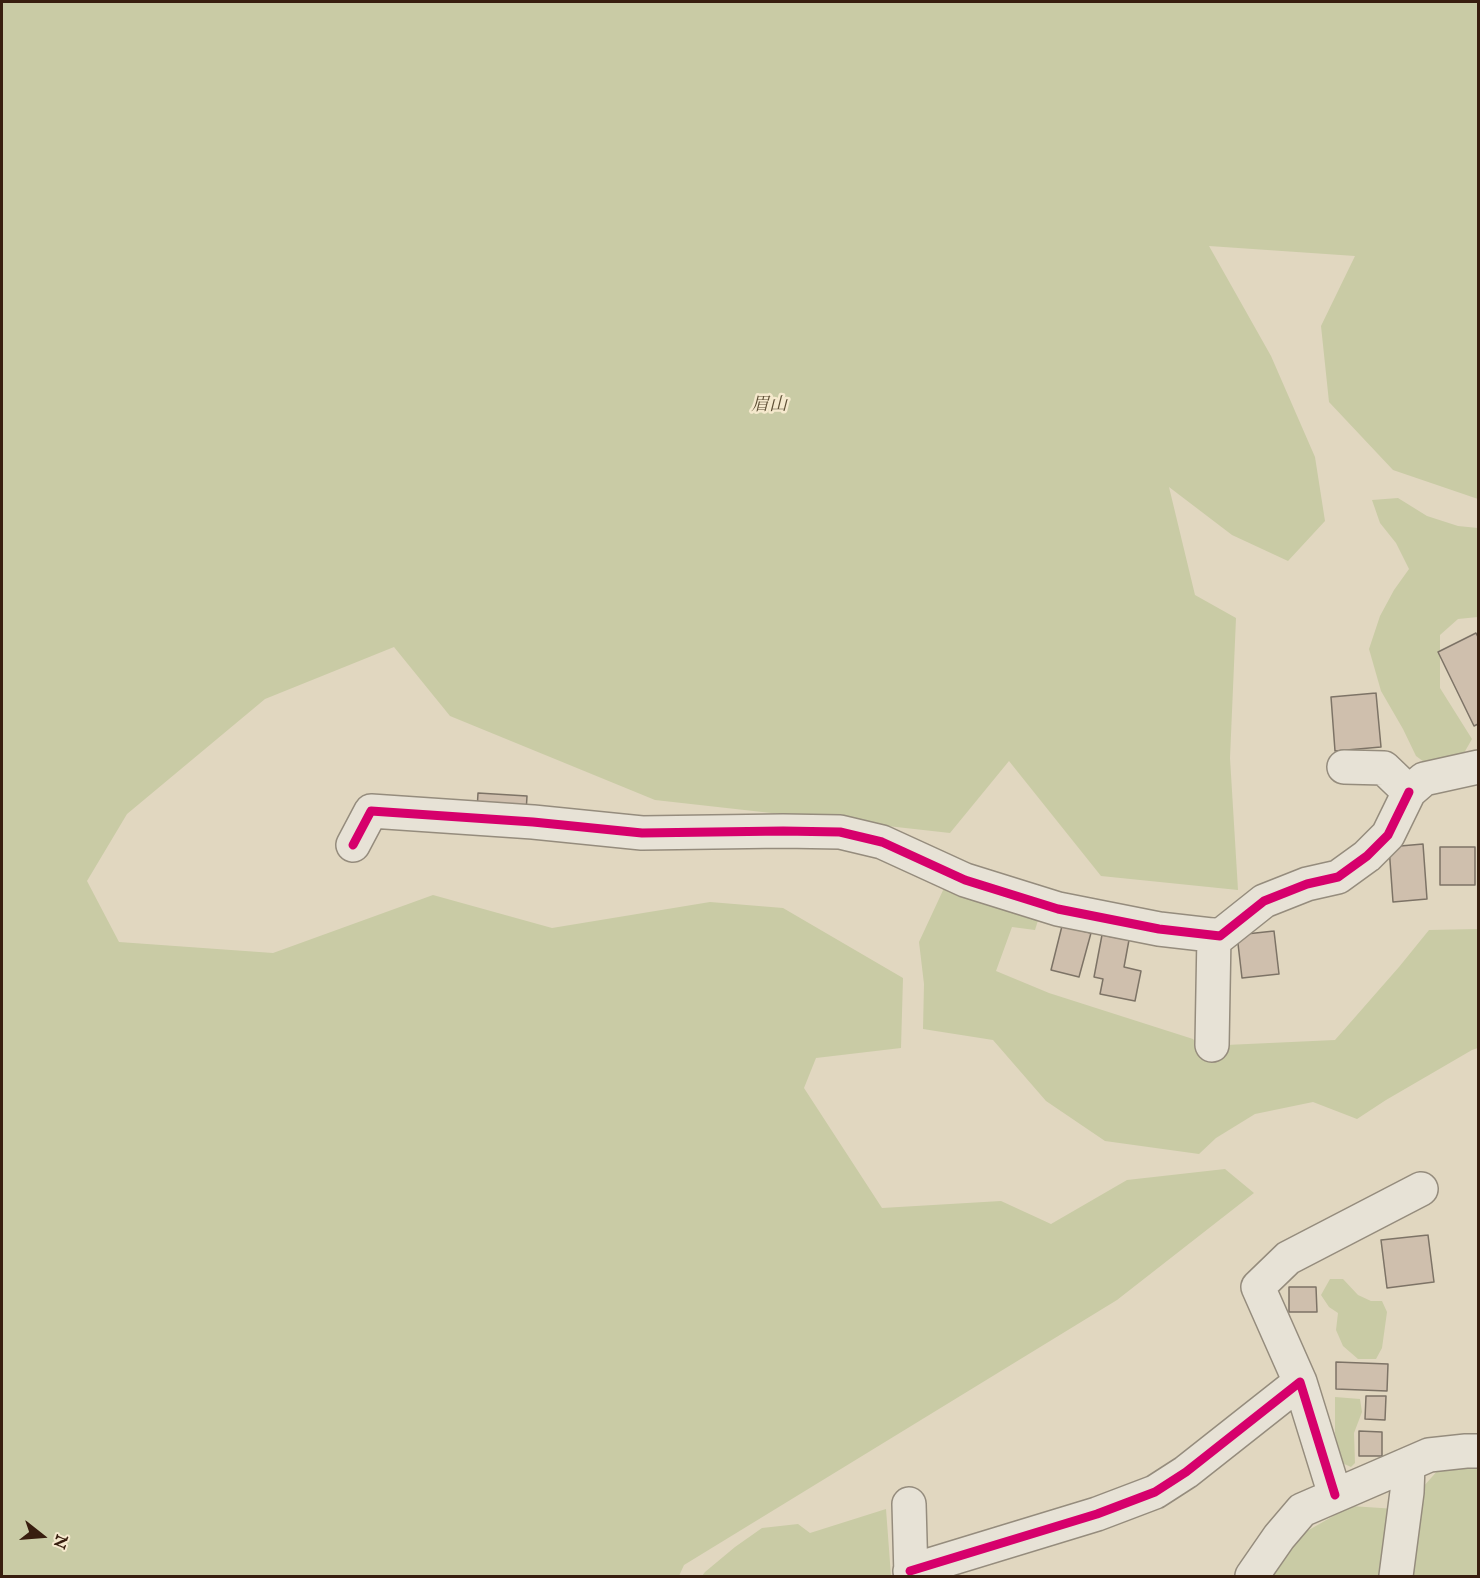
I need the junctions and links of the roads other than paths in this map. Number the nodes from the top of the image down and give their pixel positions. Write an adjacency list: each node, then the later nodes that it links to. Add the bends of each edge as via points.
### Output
1 (1344, 766): 3 (street, via 1384,768)
2 (1479, 767): 3 (street, via 1424,779)
3 (1409, 792): 5 (street, via 1389,835 1367,856 1338,877 1264,901 1220,936)
4 (353, 845): 5 (street, via 371,811 642,833 840,832 882,842 965,880 1058,909 1159,929)
5 (1214, 935): 6 (street)
6 (1212, 1045)
7 (1421, 1189): 8 (street, via 1288,1258 1258,1287)
8 (1300, 1382): 11 (street); 13 (street, via 1155,1492)
9 (1479, 1452): 10 (street, via 1429,1455)
10 (1408, 1464): 11 (street); 15 (street)
11 (1335, 1495): 14 (street, via 1302,1510)
12 (909, 1504): 13 (street)
13 (910, 1574)
14 (1252, 1576)
15 (1396, 1576)

